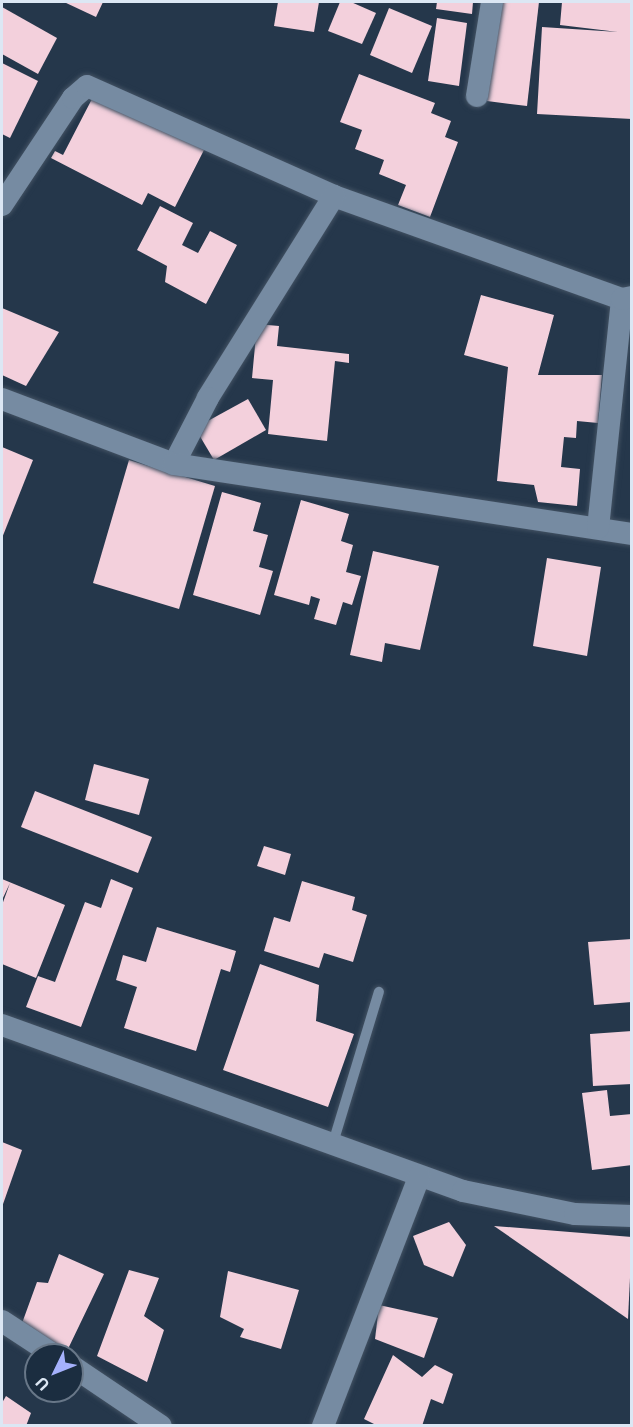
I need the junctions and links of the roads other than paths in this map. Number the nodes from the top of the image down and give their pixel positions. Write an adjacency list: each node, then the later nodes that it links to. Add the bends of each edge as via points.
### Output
1 (492, 2): 2 (street)
2 (477, 96)
3 (334, 196): 4 (street, via 87,86 73,98); 5 (street); 7 (street, via 208,398)
4 (2, 205)
5 (627, 298): 8 (street)
6 (2, 399): 7 (street)
7 (174, 464): 8 (street)
8 (598, 528): 9 (street)
9 (632, 534)
10 (379, 992): 12 (lane)
11 (2, 1025): 12 (street)
12 (333, 1143): 13 (street)
13 (419, 1177): 14 (street, via 519,1204 575,1214); 19 (street)
14 (632, 1216)
15 (2, 1321): 16 (street)
16 (36, 1343)
17 (84, 1374): 18 (street)
18 (161, 1425)
19 (323, 1425)

